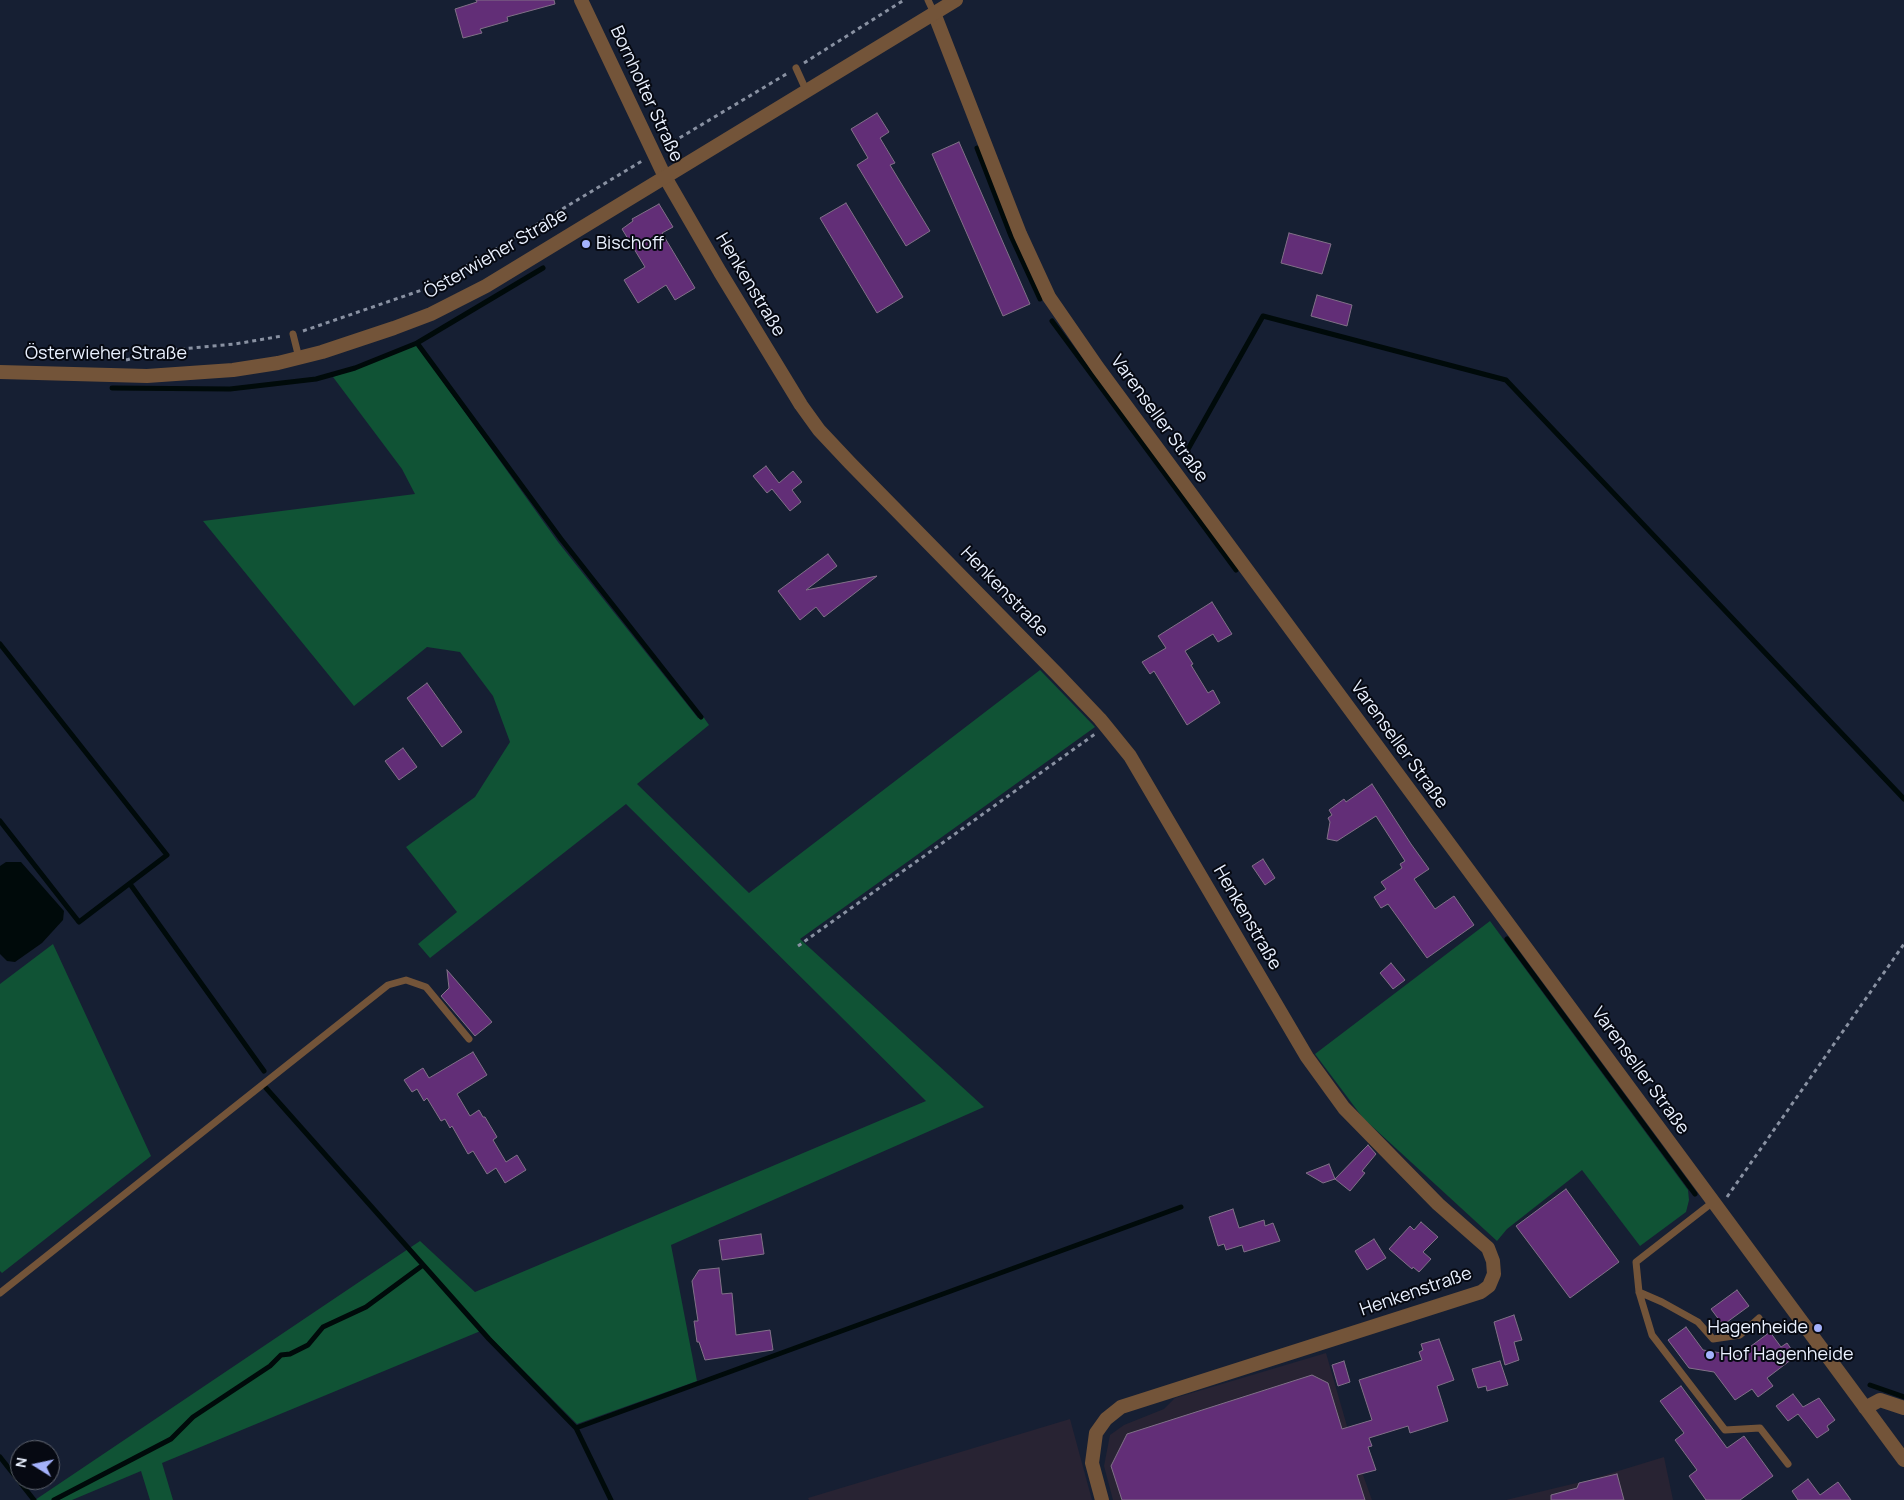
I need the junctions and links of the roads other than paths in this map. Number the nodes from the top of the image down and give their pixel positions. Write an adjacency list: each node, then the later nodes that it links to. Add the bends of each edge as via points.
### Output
1 (581, 0): 6 (street, Bornholter Straße)
2 (956, 0): 3 (street, Österwieher Straße)
3 (931, 6): 5 (street, Österwieher Straße); 11 (street, Varenseller Straße, via 1020,234 1049,296 1098,368)
4 (796, 68): 5 (lane)
5 (806, 90): 6 (street, Österwieher Straße)
6 (665, 177): 8 (street, Österwieher Straße, via 486,286 431,314); 19 (street, Henkenstraße, via 750,322 819,430 1106,726 1130,756 1307,1057 1357,1123 1438,1204 1488,1248 1493,1261 1494,1274 1489,1286 1481,1292 1121,1407 1096,1433 1092,1463)
7 (293, 334): 8 (lane)
8 (299, 358): 9 (street, Österwieher Straße, via 233,370 147,376)
9 (0, 372)
10 (470, 1039): 13 (lane, via 426,987 406,980 388,985)
11 (1716, 1206): 12 (lane, via 1636,1262); 15 (street, Varenseller Straße)
12 (1639, 1292): 14 (lane, via 1698,1322 1713,1339 1740,1335); 18 (lane, via 1652,1335 1725,1430 1760,1428)
13 (0, 1293)
14 (1759, 1318)
15 (1865, 1408): 16 (street, via 1880,1400); 17 (street, Varenseller Straße)
16 (1904, 1408)
17 (1904, 1460)
18 (1788, 1464)
19 (1102, 1500)

